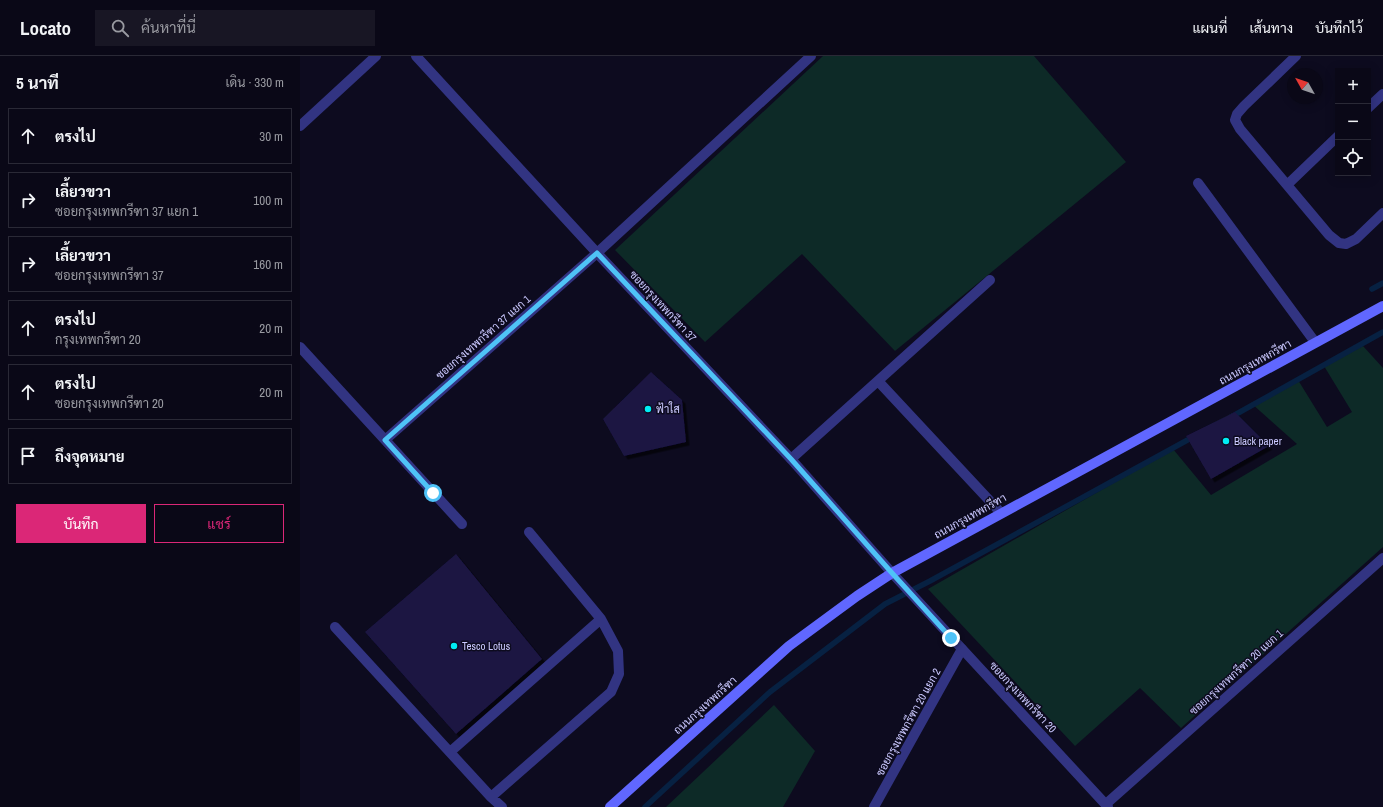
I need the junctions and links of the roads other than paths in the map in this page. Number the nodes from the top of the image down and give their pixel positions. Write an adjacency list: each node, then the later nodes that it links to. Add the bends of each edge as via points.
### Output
1 (376, 56): 7 (street)
2 (416, 56): 12 (street, ซอยกรุงเทพกรีฑา 37)
3 (811, 56): 12 (street, ซอยกรุงเทพกรีฑา 37 แยก 1)
4 (1296, 56): 10 (street, via 1244,106 1235,120)
5 (1383, 94): 6 (street)
6 (1371, 105)
7 (300, 126)
8 (1335, 139): 10 (street)
9 (1198, 183): 15 (street)
10 (1287, 185): 11 (street, via 1329,235 1339,243 1346,244 1356,239)
11 (1383, 213)
12 (597, 253): 18 (street, ซอยกรุงเทพกรีฑา 37 แยก 1); 19 (street, ซอยกรุงเทพกรีฑา 37)
13 (990, 280): 17 (street)
14 (1383, 306): 15 (main road, ถนนกรุงเทพกรีฑา)
15 (1315, 342): 20 (main road, ถนนกรุงเทพกรีฑา)
16 (300, 347): 18 (street)
17 (878, 381): 19 (street); 20 (street)
18 (385, 440): 21 (street)
19 (791, 459): 24 (street, ซอยกรุงเทพกรีฑา 37)
20 (1001, 513): 24 (main road, ถนนกรุงเทพกรีฑา)
21 (462, 524)
22 (529, 532): 26 (street)
23 (1383, 558): 31 (street, ซอยกรุงเทพกรีฑา 20 แยก 1)
24 (892, 573): 25 (street, ซอยกรุงเทพกรีฑา 37); 33 (main road, ถนนกรุงเทพกรีฑา, via 789,646)
25 (904, 586): 28 (street, ซอยกรุงเทพกรีฑา 20)
26 (601, 619): 29 (street); 30 (street, via 618,651 619,674 611,692)
27 (335, 627): 29 (street)
28 (962, 649): 31 (street, ซอยกรุงเทพกรีฑา 20); 34 (street, ซอยกรุงเทพกรีฑา 20 แยก 2)
29 (450, 752): 30 (street)
30 (491, 797): 32 (street)
31 (1107, 806)
32 (502, 807)
33 (610, 807)
34 (874, 807)

